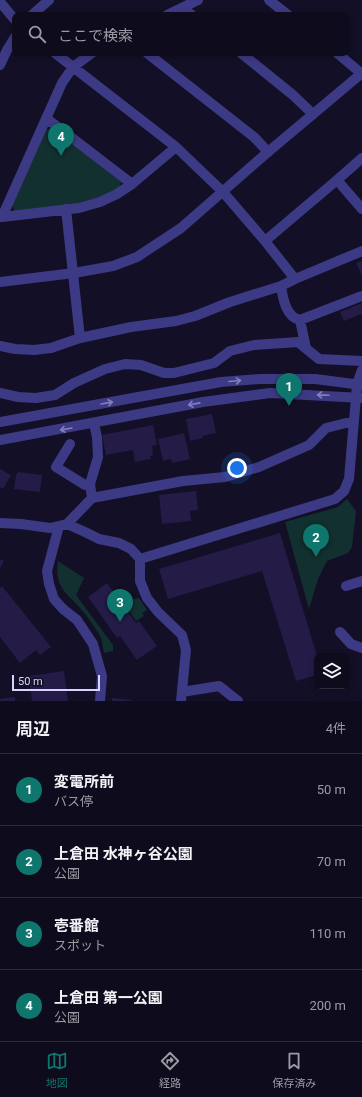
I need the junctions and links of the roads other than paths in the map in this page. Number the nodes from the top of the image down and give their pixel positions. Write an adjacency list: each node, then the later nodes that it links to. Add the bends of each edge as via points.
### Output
1 (49, 0): 6 (street)
2 (198, 0): 5 (street)
3 (269, 0): 9 (street)
4 (0, 2): 10 (street)
5 (182, 8): 7 (street); 8 (street)
6 (35, 12)
7 (173, 12)
8 (188, 12)
9 (284, 12)
10 (12, 16)
11 (12, 42): 17 (street)
12 (59, 56): 18 (street)
13 (88, 56): 18 (street)
14 (151, 56): 23 (street, via 254,137)
15 (245, 56): 20 (street, via 294,95)
16 (341, 56): 19 (street)
17 (0, 65)
18 (73, 67): 21 (street); 22 (street)
19 (362, 73): 20 (street)
20 (313, 114): 23 (street)
21 (46, 118): 26 (street); 30 (street)
22 (176, 147): 26 (street); 27 (street)
23 (268, 152): 27 (street)
24 (362, 158): 25 (street)
25 (337, 180): 29 (street); 31 (street)
26 (132, 184): 28 (street, via 100,202)
27 (223, 192): 31 (street); 33 (street, via 181,228 137,257 114,266)
28 (66, 209): 30 (street); 33 (street)
29 (362, 209)
30 (1, 217)
31 (265, 241): 34 (street)
32 (362, 250): 34 (street)
33 (74, 273): 35 (street); 39 (street)
34 (295, 279): 36 (street)
35 (0, 282)
36 (281, 286): 38 (street, via 286,307); 39 (street, via 176,321)
37 (362, 296): 38 (street)
38 (300, 320): 41 (street)
39 (80, 338): 40 (street, via 51,348 34,350)
40 (0, 346)
41 (306, 348): 42 (street, via 319,359); 45 (street, via 298,342 254,345 230,351 214,363 174,373 164,374 141,365 125,364 105,369 55,395 36,398)
42 (362, 361)
43 (362, 370): 44 (street)
44 (360, 385): 46 (street); 48 (street, one-way to 44, via 221,382 260,379 315,380)
45 (0, 393)
46 (359, 397): 47 (street); 49 (street, one-way to 49, via 270,394 203,402)
47 (354, 421): 53 (street, via 326,428 309,445 239,474 225,478 148,486); 56 (street, via 349,479 344,491 335,498)
48 (0, 422)
49 (94, 424): 50 (street, one-way to 50); 52 (street, via 98,457)
50 (0, 440)
51 (70, 444): 52 (street, via 56,467 85,485)
52 (90, 484): 53 (street)
53 (92, 498): 55 (street)
54 (0, 523): 55 (street, via 50,528)
55 (63, 525): 56 (street, via 99,540 119,543 131,549); 62 (street, via 47,571 49,584 54,599 77,620 93,644 102,676)
56 (140, 559): 61 (street, via 140,581 146,598 182,634 186,650)
57 (362, 581): 58 (street)
58 (346, 586)
59 (340, 632): 60 (street, via 351,644)
60 (362, 648)
61 (181, 697): 63 (street, via 219,686)
62 (100, 701)
63 (238, 701)

